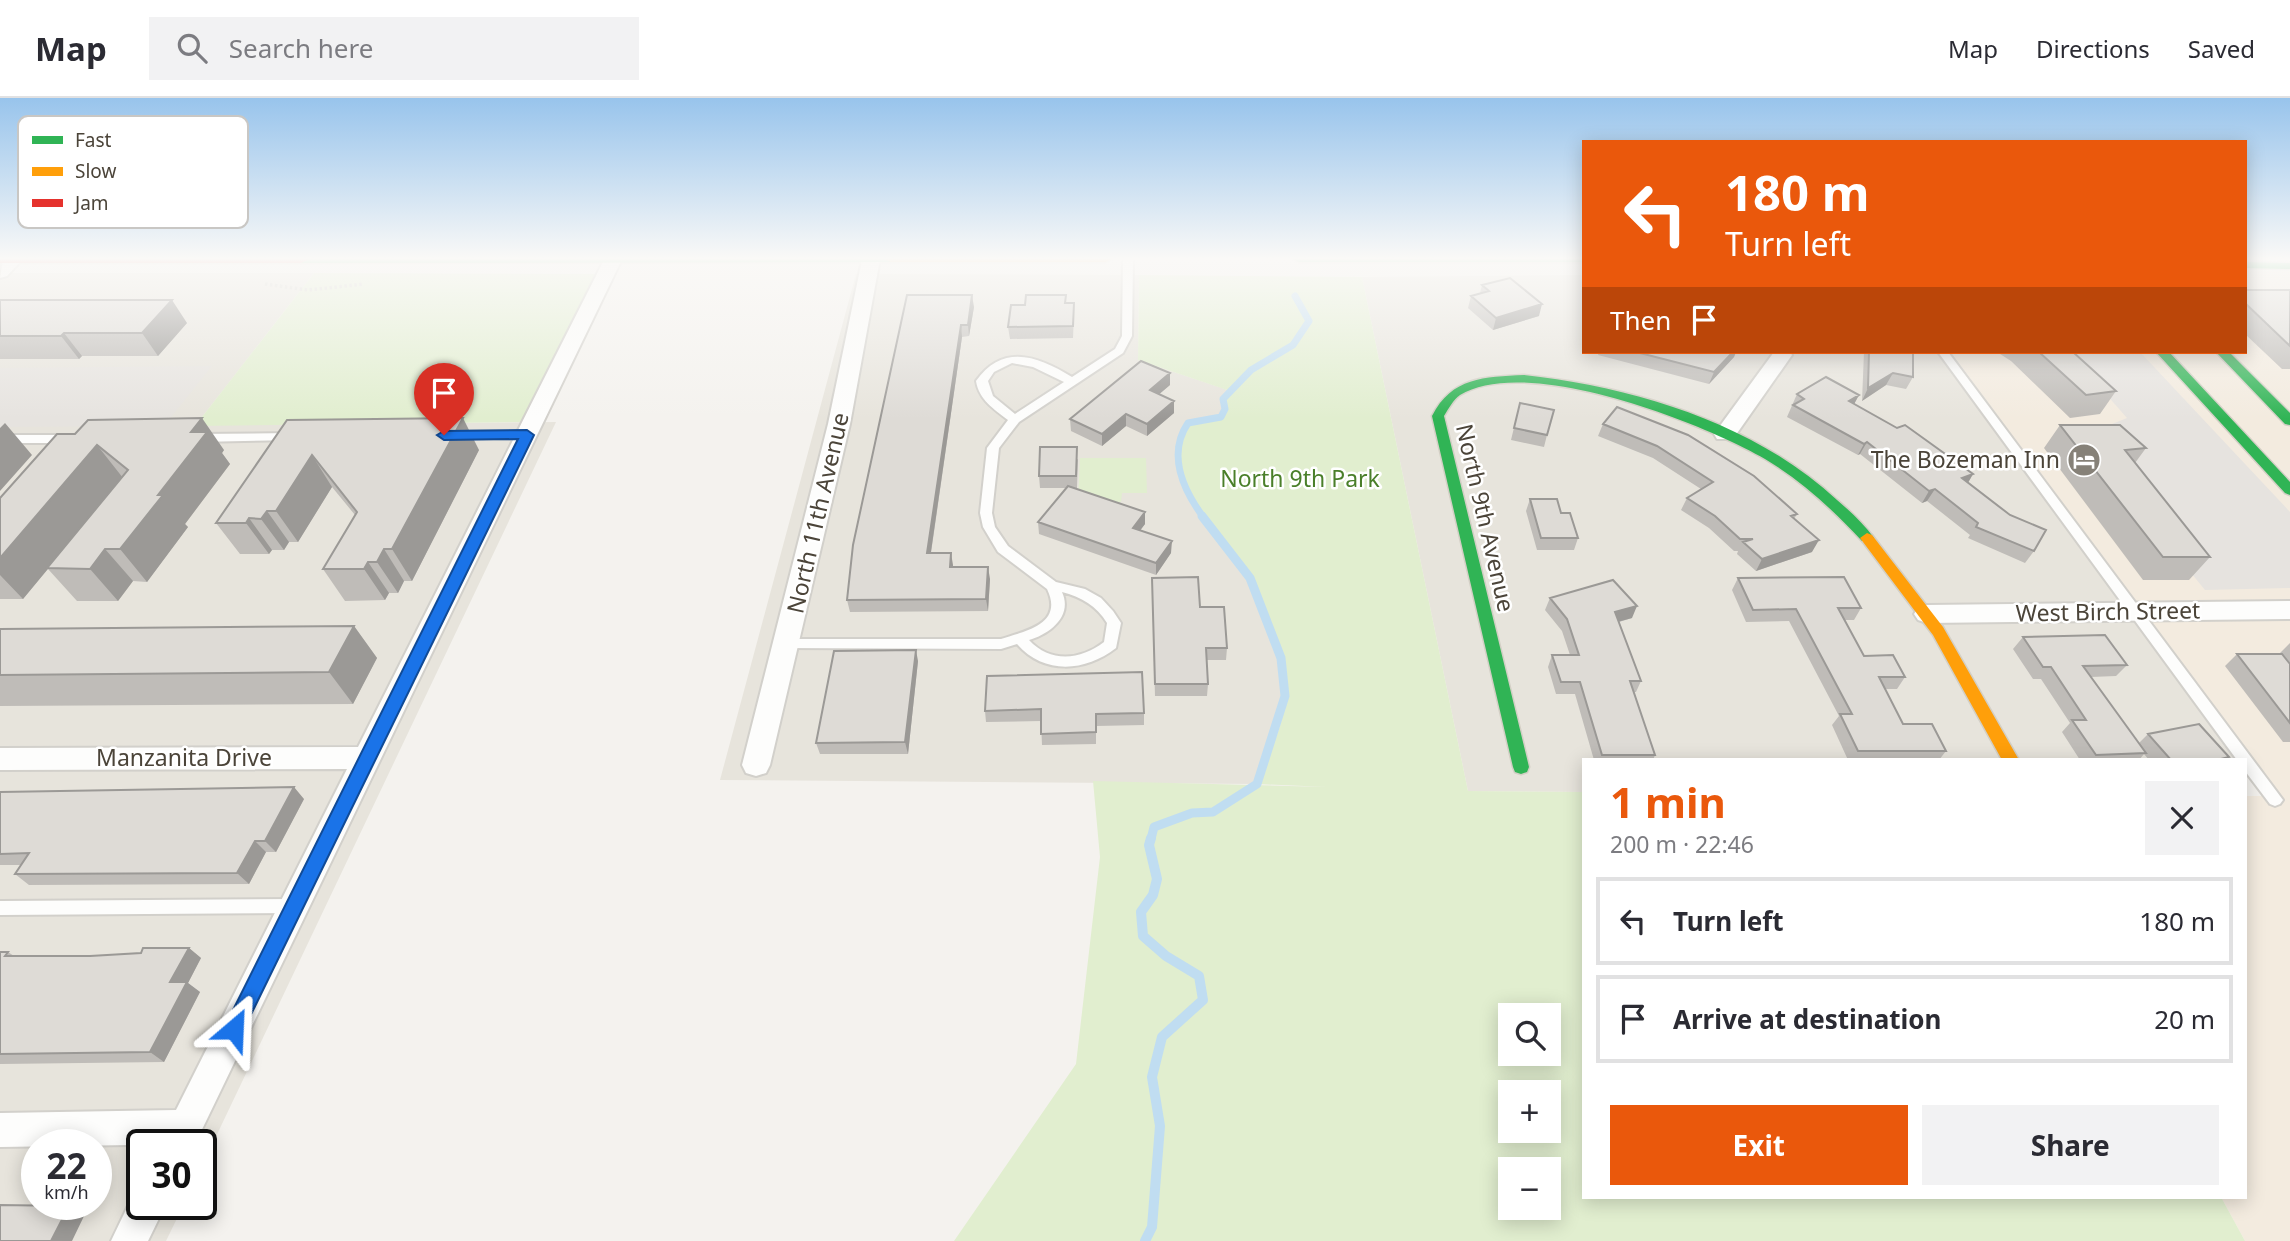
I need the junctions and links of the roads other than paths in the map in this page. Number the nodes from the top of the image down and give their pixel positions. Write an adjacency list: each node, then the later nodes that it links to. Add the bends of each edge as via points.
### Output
1 (588, 312): 13 (street)
2 (861, 312): 24 (street, North 11th Avenue)
3 (1128, 312): 8 (lane, via 1128,336 1119,351)
4 (1945, 354): 21 (lane)
5 (2164, 354): 18 (main road)
6 (2224, 354): 10 (main road)
7 (1782, 355): 11 (street)
8 (1072, 382): 9 (lane); 9 (lane, via 1037,362 1014,361 992,368 982,389)
9 (1015, 419): 19 (lane, via 993,448 986,513 989,527 1003,549)
10 (2290, 421)
11 (1725, 433): 22 (main road, North 9th Avenue, via 1815,487 1880,552); 31 (main road, North 9th Avenue, via 1592,388 1545,382 1482,382 1450,397 1438,416)
12 (444, 435): 13 (lane)
13 (527, 435): 25 (street)
14 (305, 437): 15 (lane)
15 (188, 438)
16 (0, 439): 17 (lane)
17 (79, 439)
18 (2290, 490)
19 (1052, 586): 23 (lane, via 1058,610 1039,632); 23 (lane, via 1070,588 1097,601 1114,623 1111,644 1090,659 1062,662 1040,657)
20 (2290, 610): 21 (street, West Birch Street)
21 (2138, 611): 22 (street, West Birch Street); 27 (lane)
22 (1927, 614): 26 (main road, North 9th Avenue)
23 (1021, 640): 24 (lane, via 1001,644)
24 (787, 644): 30 (street, North 11th Avenue)
25 (368, 758): 28 (street, Manzanita Drive); 33 (street)
26 (2010, 758)
27 (2245, 758)
28 (0, 759)
29 (2247, 761): 32 (lane)
30 (756, 765)
31 (1521, 767)
32 (2275, 800)
33 (294, 906): 34 (lane); 35 (street)
34 (0, 908)
35 (184, 1129)
36 (0, 1130): 37 (street)
37 (126, 1133)
38 (140, 1220): 39 (street)
39 (130, 1241)

